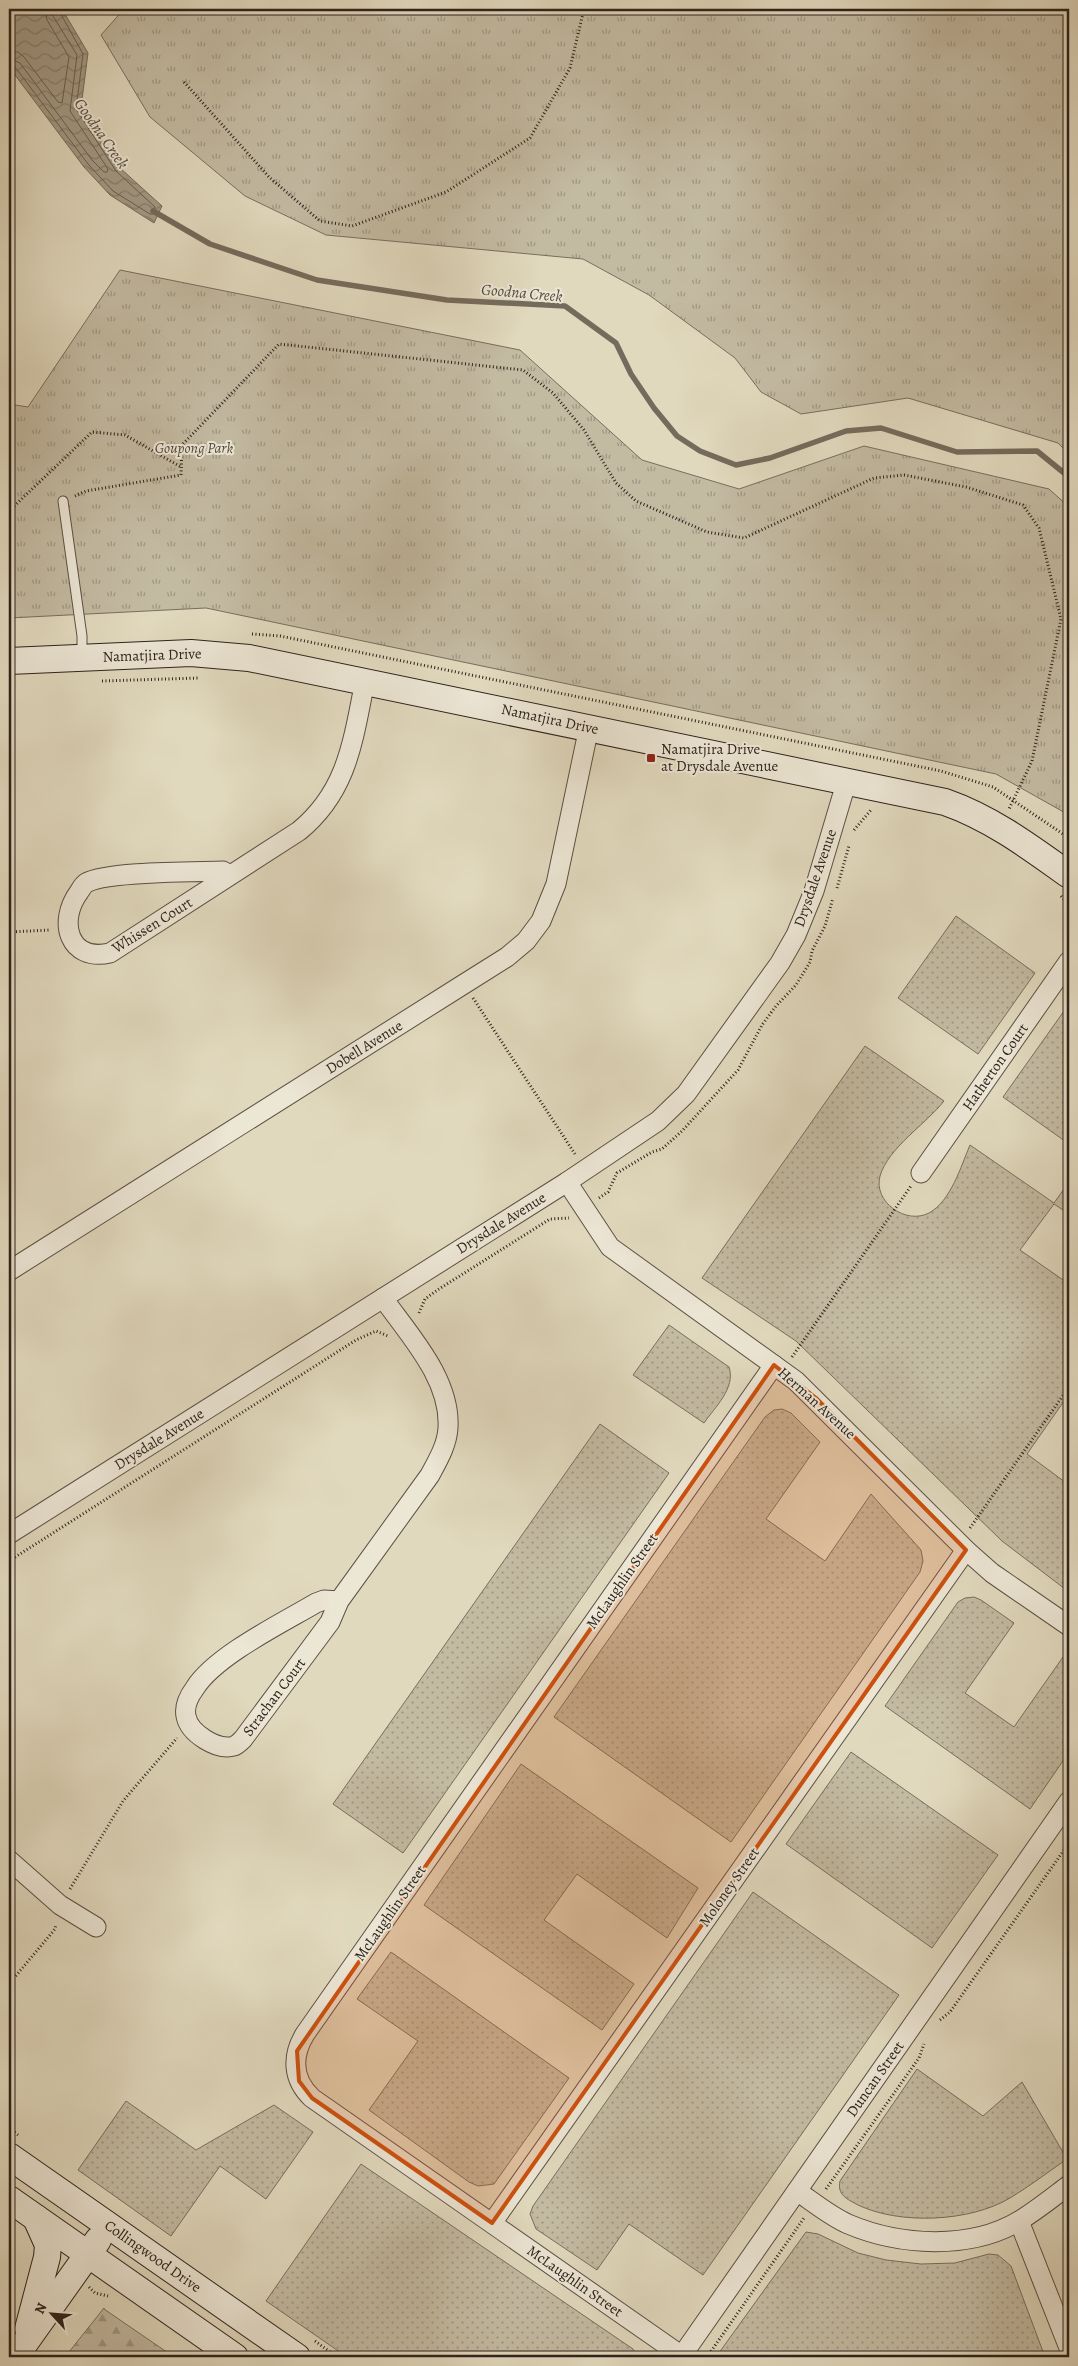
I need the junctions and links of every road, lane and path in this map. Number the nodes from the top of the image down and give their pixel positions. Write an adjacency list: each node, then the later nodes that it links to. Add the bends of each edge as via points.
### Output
1 (584, 9): 4 (path, via 570,68 530,138 446,192 352,226 320,221 269,177)
2 (794, 9): 3 (path)
3 (818, 12)
4 (184, 82)
5 (181, 467): 6 (path, via 181,475 86,491); 7 (path, via 125,435 92,432); 17 (path, via 182,445 279,344 523,370 553,393 584,430 616,483 636,501 707,532 744,538 874,478 904,475 966,487 1023,505 1039,528 1061,619 1032,761)
6 (62, 501): 8 (lane, via 82,636)
7 (9, 511)
8 (82, 658): 9 (street, Namatjira Drive); 11 (street, Namatjira Drive, via 222,654)
9 (13, 673): 13 (path)
10 (204, 678): 12 (path)
11 (365, 681): 14 (street, Namatjira Drive); 18 (street, Whissen Court, via 350,755 339,783 326,803 299,831)
12 (97, 682)
13 (9, 686)
14 (589, 727): 15 (street, Namatjira Drive); 24 (street, Dobell Avenue, via 556,884 541,921 520,946)
15 (843, 792): 16 (path); 17 (street, Namatjira Drive, via 945,802); 25 (street, Drysdale Avenue, via 814,891 796,935 776,969 686,1094 658,1121)
16 (880, 812)
17 (999, 827): 19 (street, Namatjira Drive)
18 (230, 875): 21 (street, Whissen Court, via 223,871 102,878 85,883 74,898); 21 (street, Whissen Court, via 110,953 98,956 85,953 74,945)
19 (1064, 884): 20 (path)
20 (1069, 904)
21 (68, 929): 22 (path)
22 (9, 932)
23 (1069, 961): 26 (street, Hatherton Court)
24 (464, 984): 25 (path); 28 (street, Dobell Avenue)
25 (584, 1169): 27 (street, Drysdale Avenue)
26 (920, 1173): 30 (path, via 792,1357)
27 (567, 1182): 29 (street, Drysdale Avenue); 30 (street, Herman Avenue, via 610,1247)
28 (9, 1271)
29 (383, 1298): 32 (street, Drysdale Avenue); 34 (street, Strachan Court, via 436,1376 446,1405 448,1429 442,1453 430,1475)
30 (774, 1365): 33 (street, Herman Avenue, via 816,1398); 52 (street, McLaughlin Street, via 311,2026 297,2051 295,2069 299,2081 312,2098)
31 (1069, 1388): 33 (path, via 968,1529)
32 (9, 1534)
33 (966, 1550): 35 (street, Herman Avenue, via 992,1573); 52 (street, Moloney Street)
34 (339, 1601): 36 (street, via 316,1603 207,1672 188,1700 185,1710); 36 (street, Strachan Court, via 330,1622 243,1739 234,1746 215,1744)
35 (1069, 1626)
36 (189, 1724): 40 (path, via 123,1801)
37 (1069, 1801): 47 (street, Duncan Street)
38 (1069, 1843): 43 (path, via 950,2012)
39 (9, 1860): 40 (street)
40 (60, 1906): 41 (street); 42 (path, via 55,1929)
41 (96, 1927)
42 (9, 1984)
43 (935, 2028)
44 (930, 2036): 49 (path, via 919,2058)
45 (9, 2156): 53 (street, Collingwood Drive)
46 (1069, 2185): 51 (street)
47 (797, 2191): 49 (street); 61 (street, Duncan Street)
48 (9, 2199): 50 (street)
49 (815, 2204): 51 (street, via 847,2223 872,2232 928,2242 987,2234); 62 (path)
50 (36, 2218): 54 (street); 58 (street, via 48,2245 47,2257)
51 (1018, 2221): 57 (street)
52 (492, 2223): 61 (street, McLaughlin Street)
53 (109, 2226): 54 (street); 60 (street, Collingwood Drive)
54 (87, 2254): 58 (street); 59 (street)
55 (93, 2290): 56 (path)
56 (112, 2297)
57 (1069, 2348)
58 (19, 2351)
59 (235, 2357)
60 (297, 2357)
61 (681, 2357)
62 (707, 2357)

